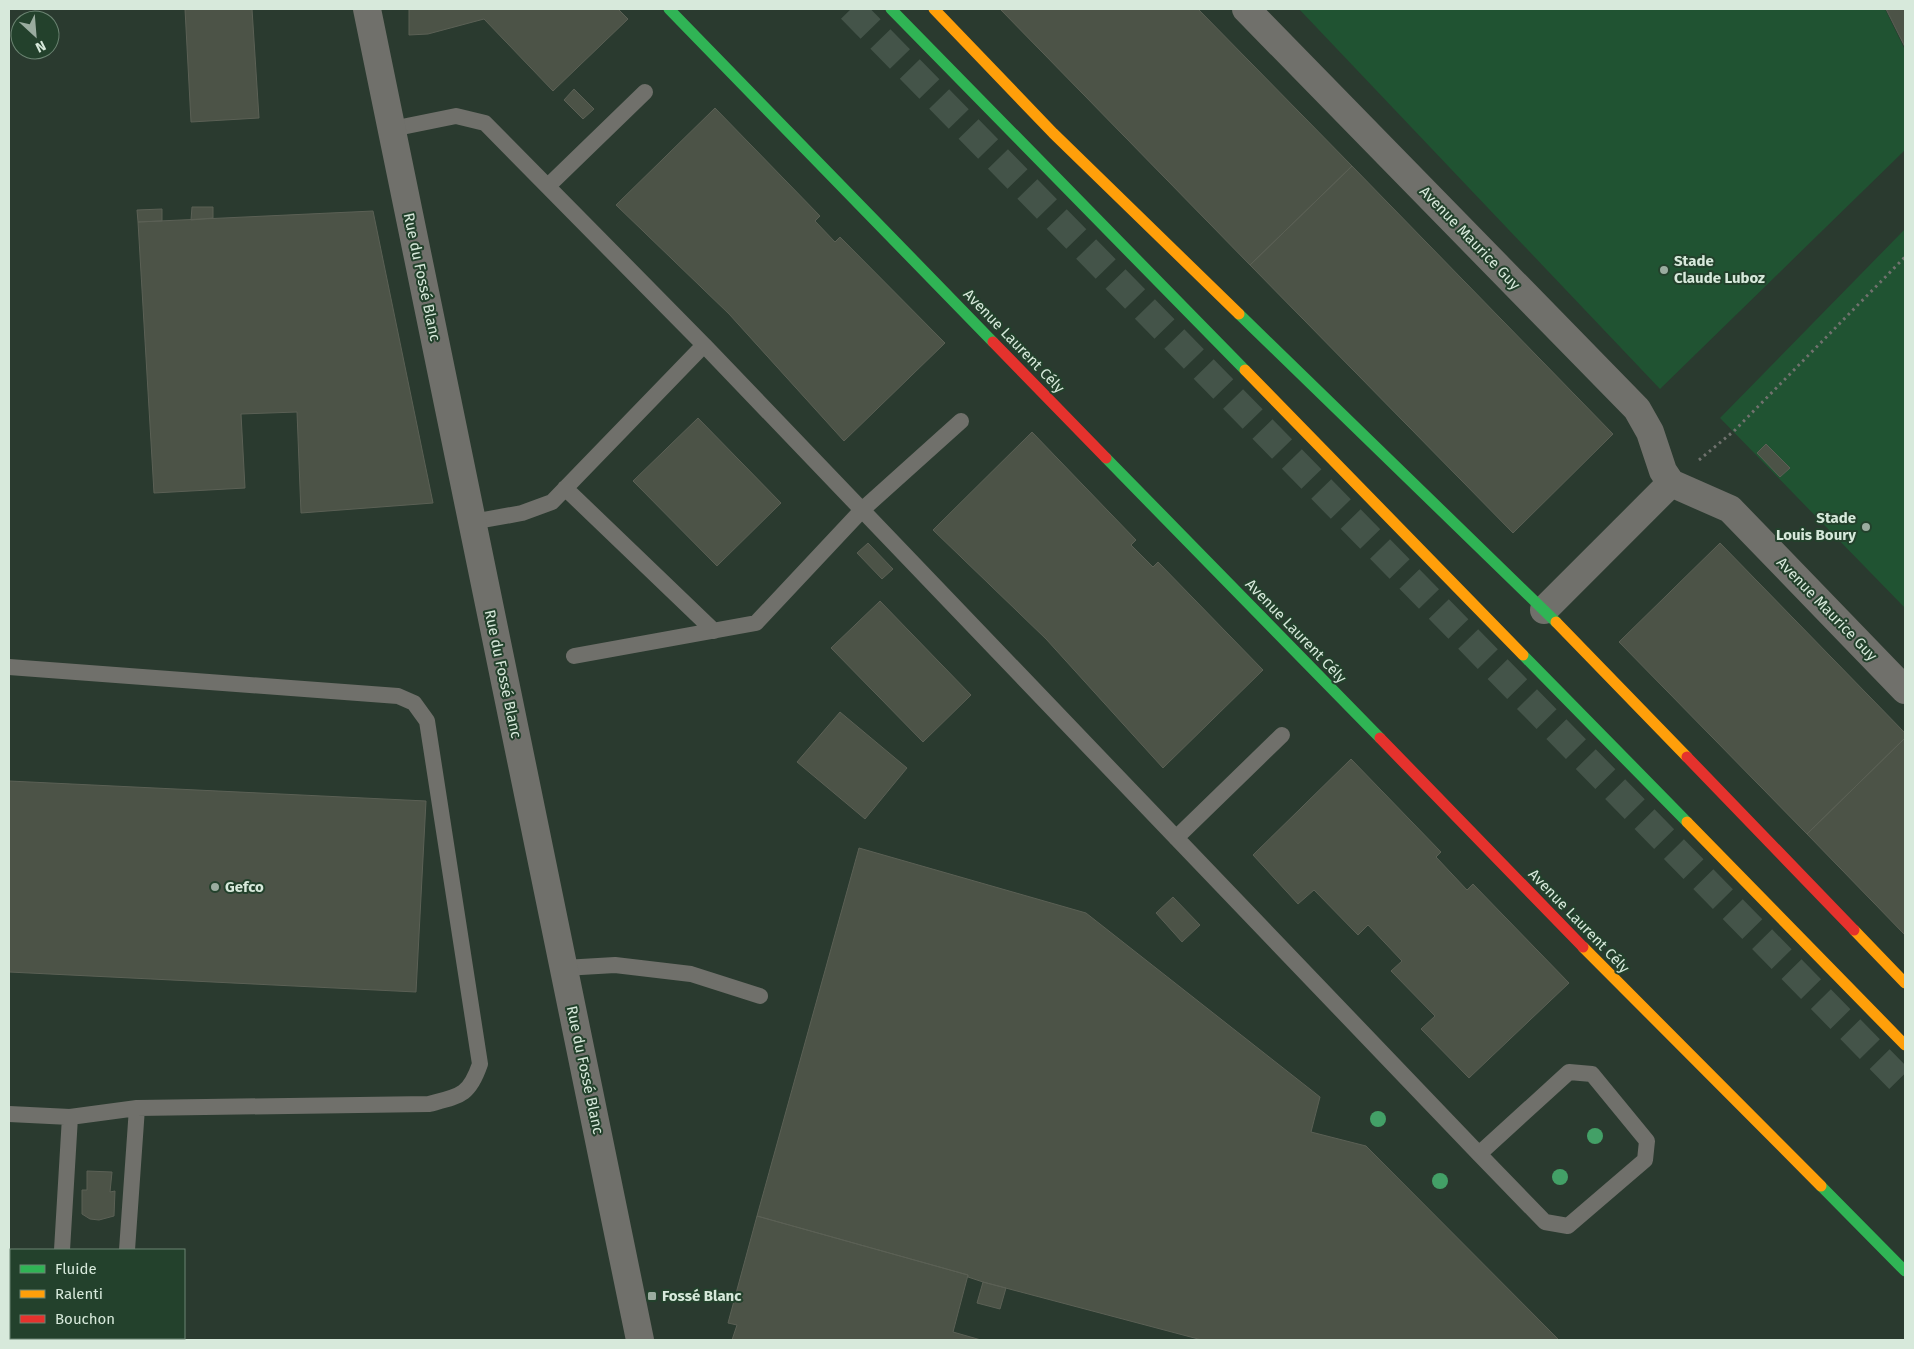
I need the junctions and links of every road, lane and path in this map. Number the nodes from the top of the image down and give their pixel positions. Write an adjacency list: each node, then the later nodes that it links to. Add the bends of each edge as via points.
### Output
1 (367, 9): 7 (street, Rue du Fossé Blanc)
2 (670, 9): 33 (main road, Avenue Laurent Cély, via 1583,947)
3 (891, 9): 26 (main road)
4 (934, 9): 16 (main road, via 1053,133)
5 (1246, 9): 12 (street, Avenue Maurice Guy, via 1637,409)
6 (645, 92): 8 (lane)
7 (392, 129): 8 (lane, via 456,116 485,123); 15 (street, Rue du Fossé Blanc)
8 (548, 186): 10 (lane)
9 (1905, 257): 12 (path, via 1734,431)
10 (704, 345): 13 (lane); 14 (lane)
11 (961, 421): 14 (lane)
12 (1671, 483): 16 (street); 20 (street, Avenue Maurice Guy, via 1730,509)
13 (565, 488): 15 (lane, via 552,502 522,513); 17 (lane)
14 (862, 510): 17 (lane, via 756,623); 22 (lane)
15 (472, 522): 23 (street, Rue du Fossé Blanc)
16 (1544, 610): 24 (main road)
17 (714, 631): 18 (lane)
18 (574, 656)
19 (9, 667): 27 (lane, via 398,696 414,702 427,720 480,1064 472,1086 457,1097 429,1104)
20 (1905, 690)
21 (1282, 735): 22 (lane)
22 (1176, 838): 30 (lane)
23 (564, 968): 25 (lane, via 615,965 691,974); 34 (street, Rue du Fossé Blanc)
24 (1905, 983)
25 (760, 996)
26 (1905, 1045)
27 (137, 1108): 29 (lane); 32 (lane)
28 (9, 1114): 29 (lane)
29 (70, 1117): 31 (lane)
30 (1480, 1154): 30 (lane, via 1545,1222 1568,1226 1645,1160 1647,1141 1592,1074 1568,1072)
31 (62, 1249)
32 (128, 1249)
33 (1905, 1271)
34 (640, 1340)

